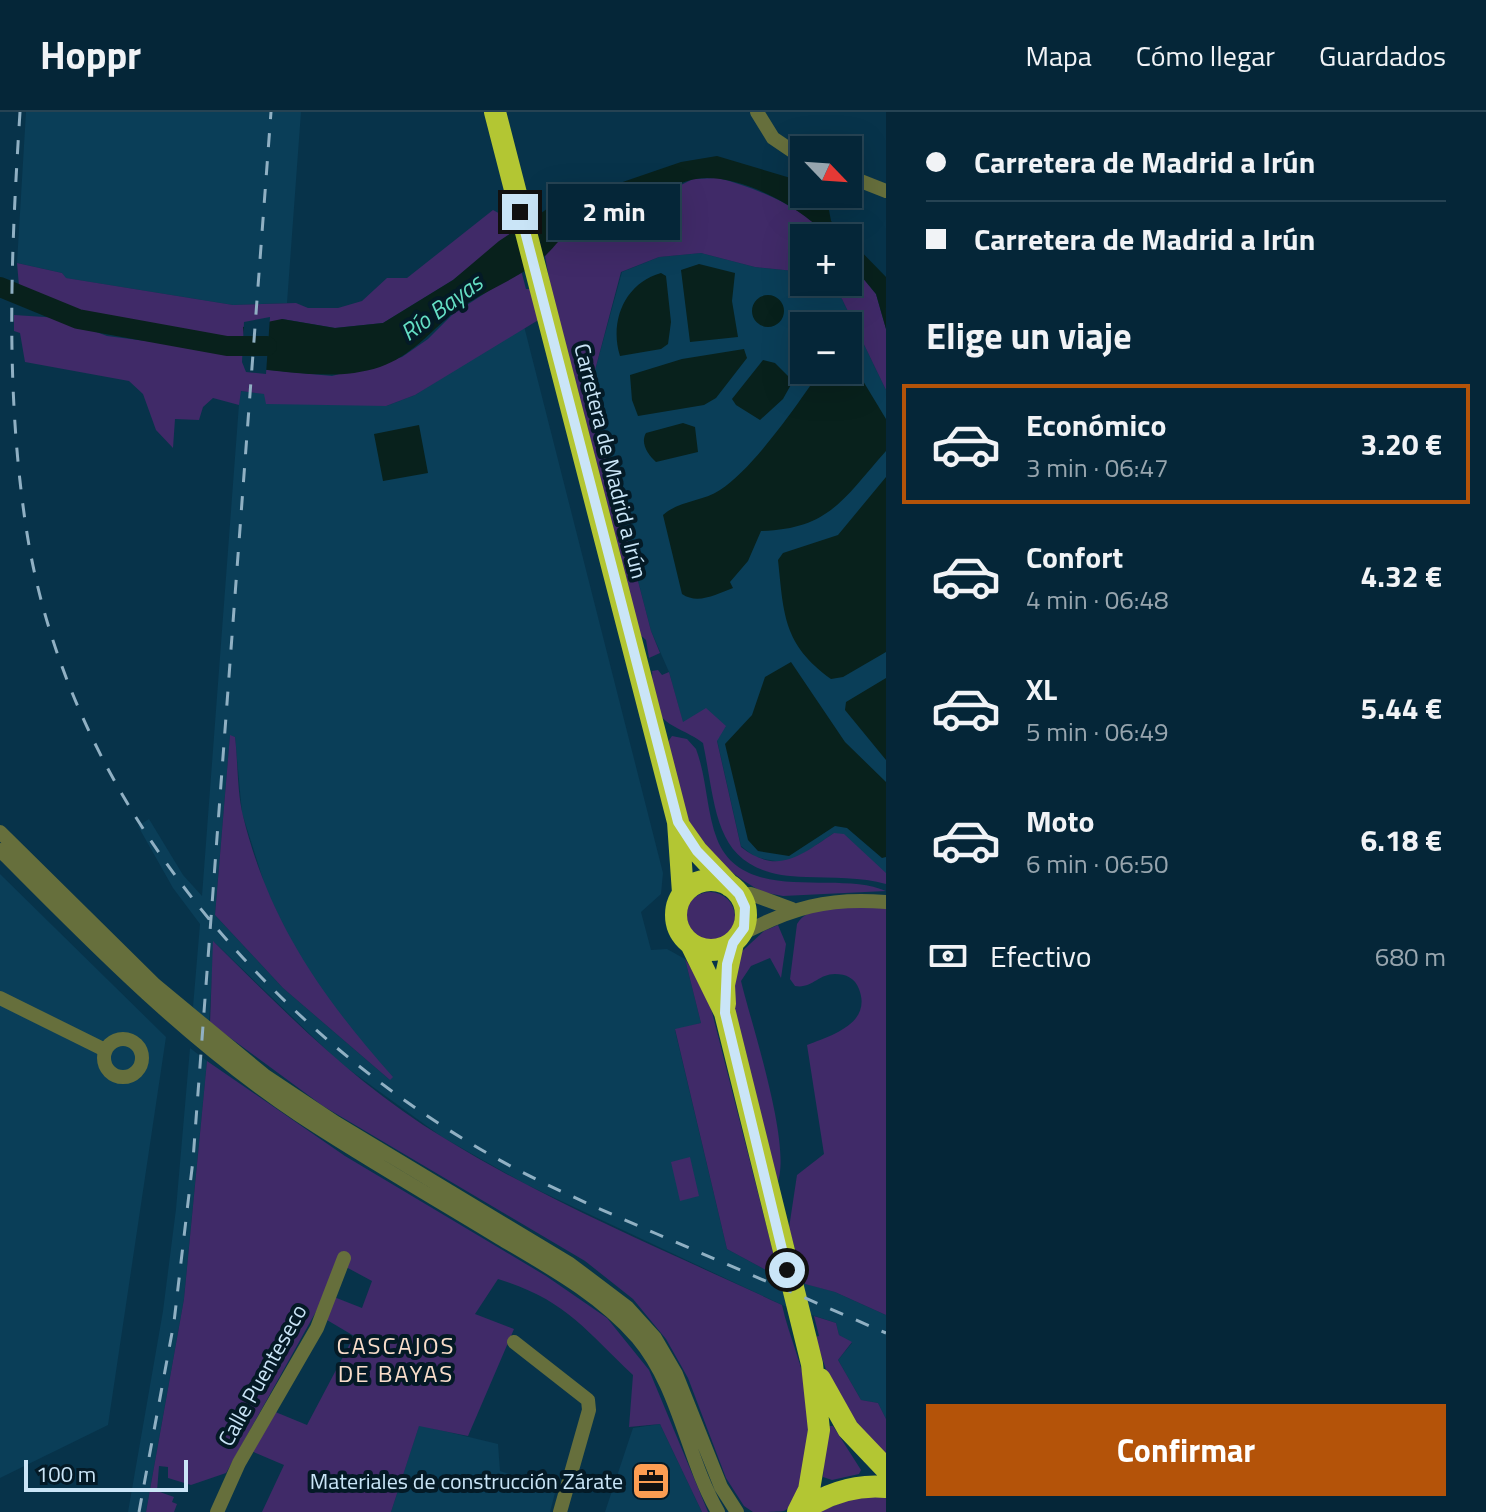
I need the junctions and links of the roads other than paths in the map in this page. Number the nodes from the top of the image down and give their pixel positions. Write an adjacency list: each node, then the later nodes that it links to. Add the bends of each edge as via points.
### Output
1 (495, 112): 6 (highway, Carretera de Madrid a Irún)
2 (757, 112): 3 (street, via 773,138)
3 (790, 150)
4 (862, 182): 5 (street)
5 (886, 191)
6 (678, 822): 9 (highway, via 697,851); 10 (highway)
7 (0, 832): 26 (street, via 155,985 264,1075 570,1264 627,1307 655,1338 676,1374 721,1487)
8 (0, 850): 25 (street, via 148,997 239,1073 610,1310 659,1369)
9 (736, 891): 10 (highway, via 707,880); 12 (street); 13 (highway, via 746,914)
10 (683, 893): 14 (highway, via 677,925)
11 (886, 902): 12 (street, via 845,900)
12 (792, 909): 13 (street)
13 (736, 939): 14 (highway, via 713,951); 16 (highway, via 724,985)
14 (692, 946): 16 (highway)
15 (0, 998): 17 (street)
16 (725, 1013): 20 (highway)
17 (105, 1050)
18 (344, 1258): 23 (street, Calle Puenteseco, via 317,1328 239,1463)
19 (514, 1342): 24 (street, via 588,1400)
20 (812, 1364): 21 (highway, via 848,1429); 27 (highway, via 819,1430 809,1490)
21 (886, 1469)
22 (886, 1487): 27 (highway, via 833,1493)
23 (217, 1512)
24 (560, 1512)
25 (718, 1512)
26 (737, 1512)
27 (799, 1512)

